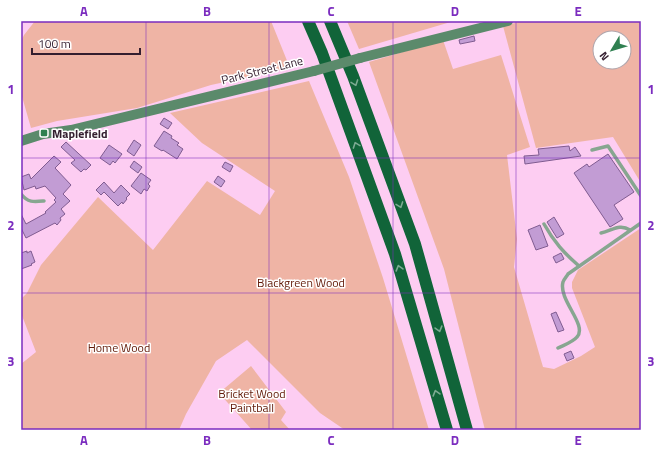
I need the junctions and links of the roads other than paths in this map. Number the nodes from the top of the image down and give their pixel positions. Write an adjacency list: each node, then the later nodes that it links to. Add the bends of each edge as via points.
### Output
1 (308, 21): 15 (highway, one-way to 1, via 395,254)
2 (330, 21): 16 (highway, one-way to 16, via 415,244)
3 (508, 21): 4 (street, Park Street Lane, bridge, via 314,71)
4 (21, 141)
5 (592, 150): 7 (lane, via 608,146)
6 (21, 194): 8 (lane, via 31,202)
7 (641, 196)
8 (44, 201)
9 (641, 223): 11 (lane)
10 (544, 224): 13 (lane, via 561,250)
11 (630, 230): 12 (lane, via 616,227); 13 (lane)
12 (601, 233)
13 (579, 266): 14 (lane, via 568,274 563,282 562,291 581,331 574,340)
14 (558, 348)
15 (447, 430)
16 (467, 430)

